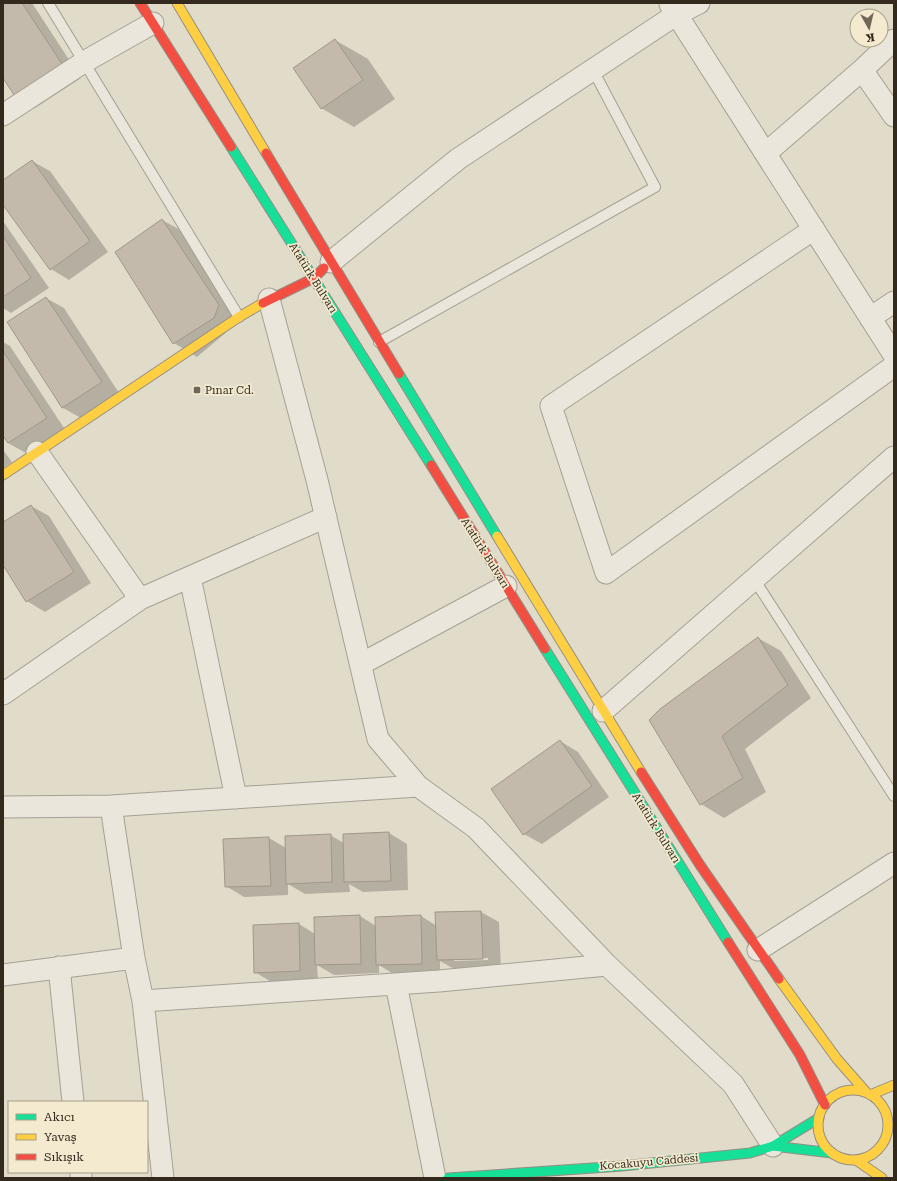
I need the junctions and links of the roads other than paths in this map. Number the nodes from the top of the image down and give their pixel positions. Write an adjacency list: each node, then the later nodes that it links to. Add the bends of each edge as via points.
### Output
1 (48, 3): 8 (lane)
2 (140, 3): 6 (main road, Atatürk Bulvarı)
3 (177, 3): 15 (main road, Atatürk Bulvarı)
4 (699, 3): 5 (street)
5 (674, 9): 9 (street); 13 (street)
6 (153, 23): 8 (street); 16 (main road, Atatürk Bulvarı)
7 (894, 40): 10 (street)
8 (84, 62): 11 (street); 19 (lane)
9 (593, 70): 15 (street, via 458,159); 21 (lane, via 655,187)
10 (862, 70): 12 (street); 13 (street)
11 (3, 115)
12 (894, 116)
13 (766, 153): 14 (street)
14 (814, 229): 20 (street); 23 (street, via 551,406 606,573)
15 (331, 262): 16 (main road); 21 (main road, Atatürk Bulvarı)
16 (314, 278): 17 (main road); 30 (main road, Atatürk Bulvarı)
17 (269, 299): 19 (main road); 27 (street)
18 (894, 302): 20 (street)
19 (239, 316): 24 (main road)
20 (870, 318): 22 (street)
21 (379, 342): 34 (main road, Atatürk Bulvarı)
22 (894, 355)
23 (894, 366)
24 (37, 452): 26 (main road); 31 (street)
25 (894, 457): 29 (street)
26 (3, 475)
27 (326, 517): 28 (street); 32 (street)
28 (190, 577): 31 (street); 37 (street)
29 (754, 579): 34 (street); 36 (lane)
30 (506, 586): 32 (street); 51 (main road, Atatürk Bulvarı, via 800,1055)
31 (140, 599): 33 (street)
32 (361, 664): 35 (street, via 378,739)
33 (3, 694)
34 (603, 711): 41 (main road, Atatürk Bulvarı, via 700,865)
35 (418, 786): 37 (street); 43 (street, via 476,828)
36 (894, 796)
37 (236, 798): 38 (street)
38 (111, 806): 39 (street); 42 (street)
39 (3, 807)
40 (894, 863): 41 (street)
41 (758, 950): 49 (main road, Atatürk Bulvarı, via 837,1060)
42 (134, 958): 44 (street); 47 (street)
43 (607, 965): 46 (street); 56 (street, via 733,1084)
44 (59, 968): 45 (street); 50 (street)
45 (3, 975)
46 (396, 984): 47 (street); 61 (street)
47 (143, 1001): 60 (street)
48 (894, 1085): 49 (main road)
49 (868, 1094): 51 (main road, via 858,1090 843,1092 836,1094); 52 (main road, via 878,1100)
50 (73, 1101)
51 (825, 1105): 53 (main road)
52 (891, 1114): 54 (main road)
53 (819, 1118): 56 (main road, Kocakuyu Caddesi); 57 (main road, via 820,1137)
54 (887, 1133): 55 (main road); 58 (main road, via 879,1148 872,1154)
55 (894, 1141)
56 (773, 1146): 57 (main road); 59 (main road, Kocakuyu Caddesi, via 750,1153)
57 (832, 1153): 58 (main road)
58 (856, 1160): 63 (main road)
59 (623, 1172): 62 (main road, Kocakuyu Caddesi)
60 (163, 1178)
61 (436, 1178)
62 (448, 1178)
63 (882, 1178)

